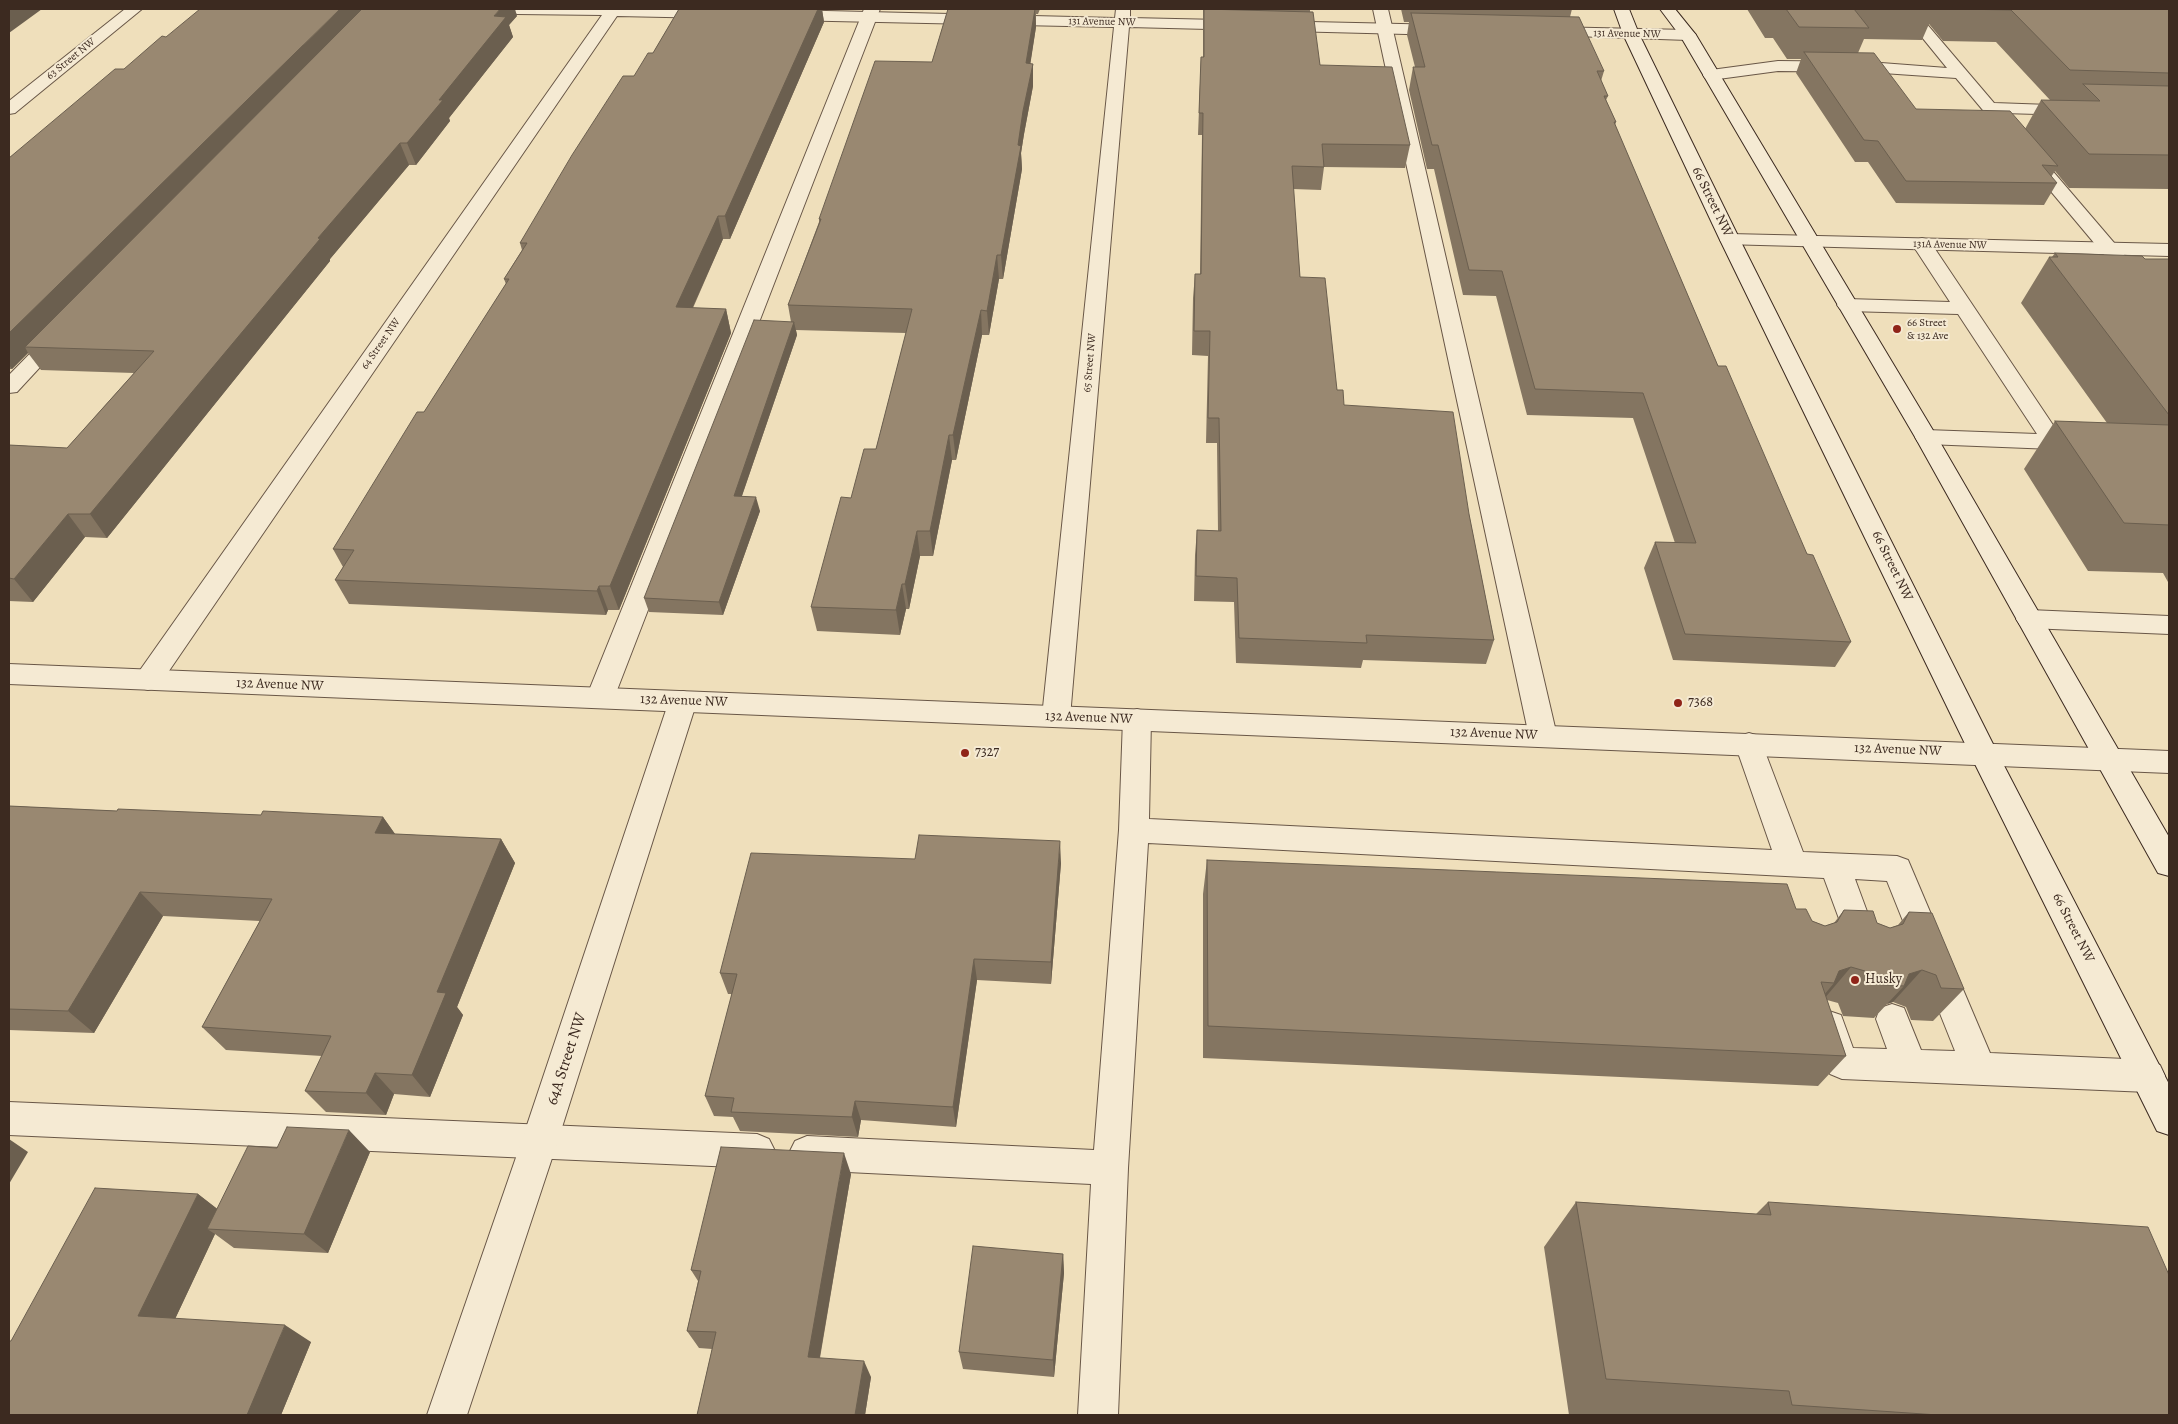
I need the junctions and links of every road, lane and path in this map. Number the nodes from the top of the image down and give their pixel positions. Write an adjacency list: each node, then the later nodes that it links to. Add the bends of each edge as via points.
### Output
1 (134, 9): 19 (street, 63 Street NW)
2 (516, 9): 6 (street)
3 (1621, 9): 14 (street, 66 Street NW)
4 (1667, 9): 15 (street)
5 (1906, 9): 16 (street)
6 (614, 10): 8 (street); 35 (street, 64 Street NW)
7 (870, 13): 9 (street, 131 Avenue NW); 10 (street, 131 Avenue NW); 36 (street)
8 (731, 14)
9 (770, 14)
10 (1122, 16): 11 (street, 131 Avenue NW); 38 (street, 65 Street NW)
11 (1382, 18): 12 (street, 131 Avenue NW); 40 (street)
12 (1463, 30)
13 (1532, 32): 14 (street, 131 Avenue NW)
14 (1631, 34): 15 (street, 131 Avenue NW); 21 (street, 66 Street NW)
15 (1688, 35): 17 (street)
16 (1961, 74): 17 (street, via 1868,67 1778,66); 18 (street)
17 (1711, 75): 22 (street)
18 (1991, 108): 20 (street); 24 (street)
19 (9, 109)
20 (2090, 111)
21 (1730, 240): 22 (street, 131A Avenue NW); 42 (street, 66 Street NW)
22 (1809, 242): 23 (street, 131A Avenue NW); 26 (street)
23 (1922, 244): 24 (street, 131A Avenue NW); 27 (street)
24 (2111, 249): 25 (street, 131A Avenue NW); 28 (street)
25 (2169, 250)
26 (1847, 305): 27 (street); 31 (street)
27 (1964, 308): 31 (street, via 2053,442)
28 (2169, 320)
29 (71, 323): 30 (street)
30 (9, 387)
31 (1926, 437): 32 (street)
32 (2029, 619): 33 (street); 43 (street)
33 (2169, 625)
34 (9, 674): 35 (street, 132 Avenue NW)
35 (148, 680): 36 (street, 132 Avenue NW)
36 (600, 698): 37 (street, 132 Avenue NW)
37 (683, 701): 38 (street, 132 Avenue NW); 57 (street, 64A Street NW)
38 (1056, 717): 39 (street, 132 Avenue NW)
39 (1137, 719): 40 (street, 132 Avenue NW); 45 (street)
40 (1543, 736): 41 (street, 132 Avenue NW)
41 (1749, 744): 42 (street, 132 Avenue NW); 48 (street)
42 (1984, 754): 43 (street, 132 Avenue NW); 54 (street, 66 Street NW)
43 (2108, 758): 44 (street, 132 Avenue NW); 46 (street)
44 (2169, 762)
45 (1134, 830): 48 (street); 58 (street)
46 (2169, 864)
47 (1835, 866): 48 (street); 49 (street); 53 (street, via 1897,869)
48 (1782, 871)
49 (1864, 945)
50 (1825, 1016): 52 (street, via 1842,1063)
51 (1892, 1019): 52 (street)
52 (1910, 1066): 53 (street)
53 (1979, 1068): 54 (street)
54 (2148, 1076): 56 (street, 66 Street NW)
55 (9, 1118): 57 (street)
56 (2169, 1119)
57 (540, 1140): 58 (street); 59 (street, 64A Street NW)
58 (1110, 1168): 60 (street)
59 (447, 1415)
60 (1098, 1415)

